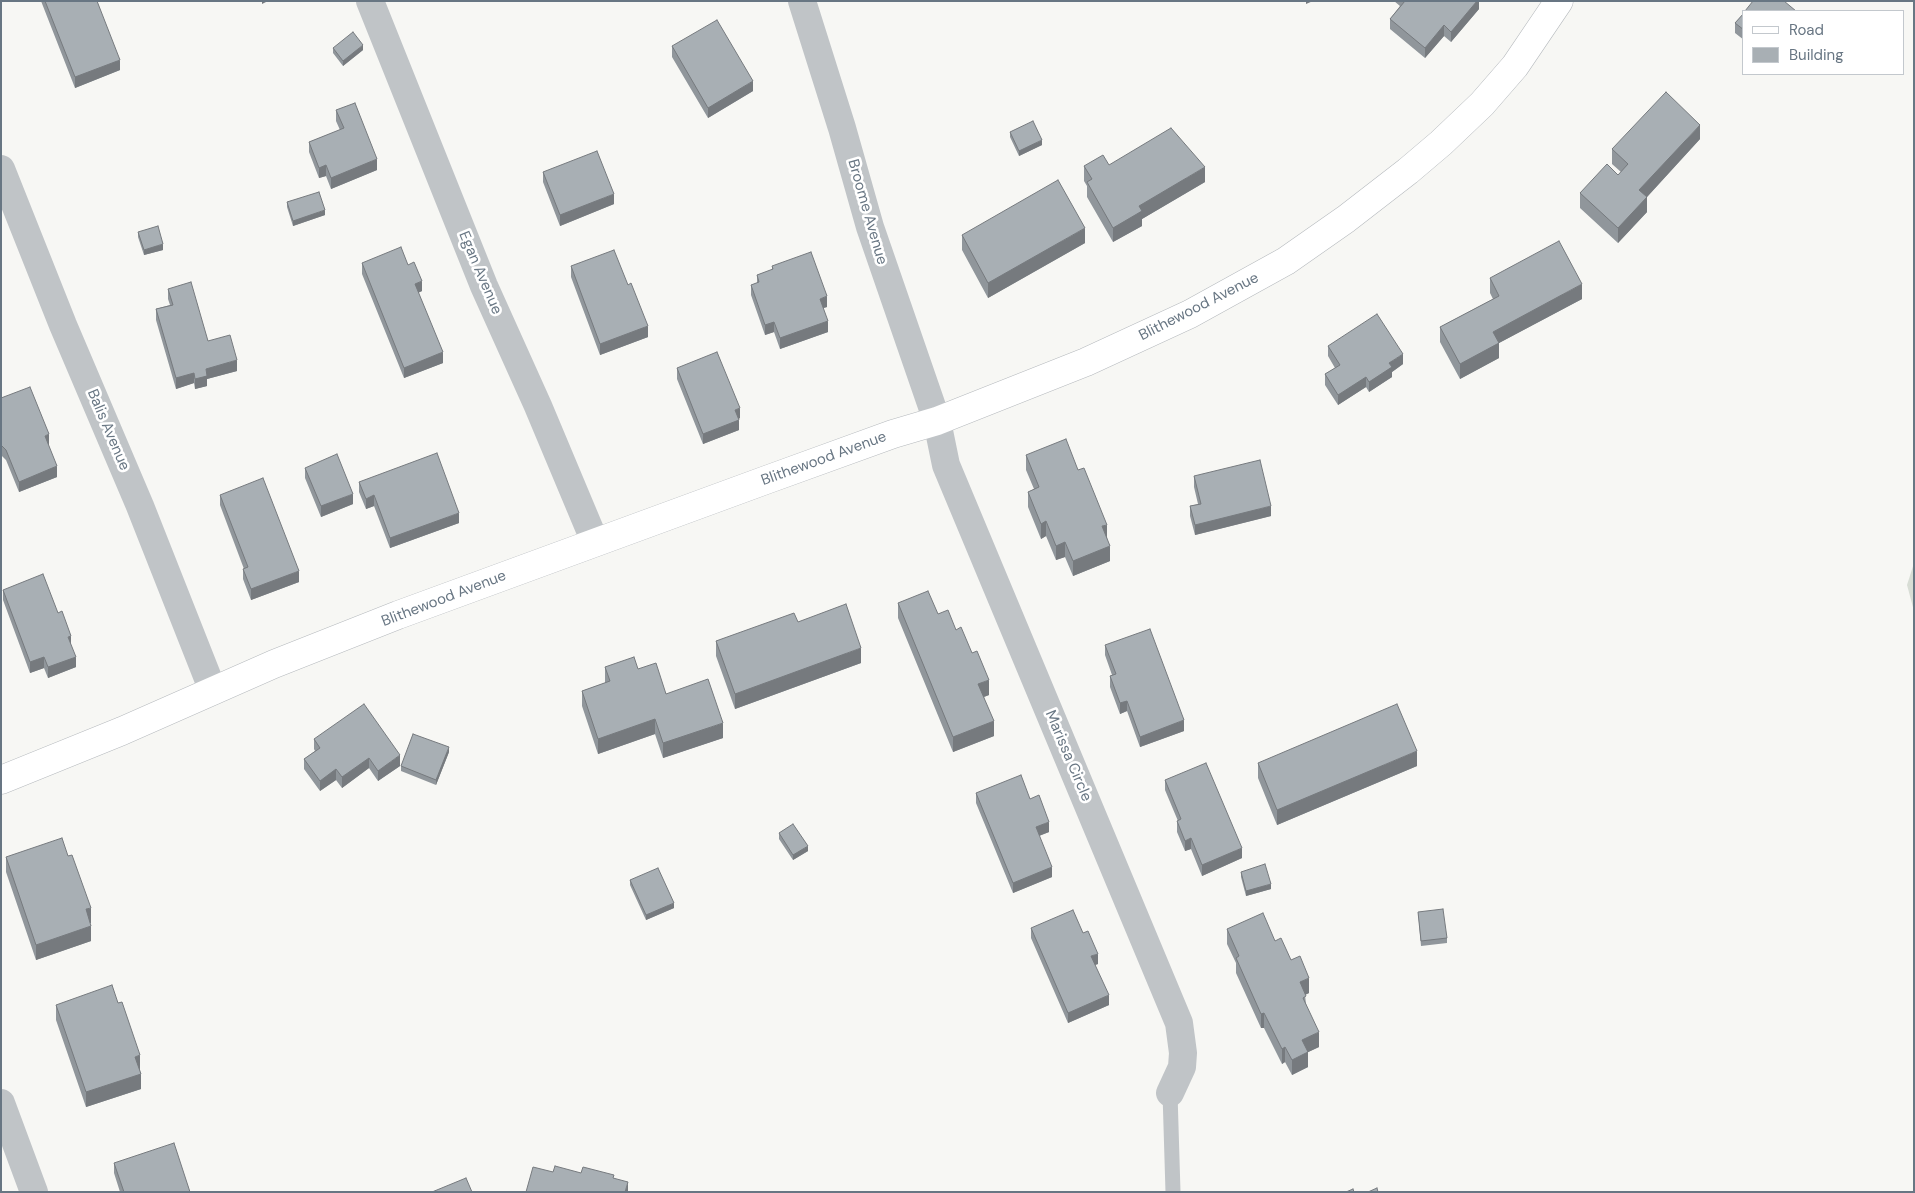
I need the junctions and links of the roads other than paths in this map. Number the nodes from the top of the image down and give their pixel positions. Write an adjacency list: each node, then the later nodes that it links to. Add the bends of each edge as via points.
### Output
1 (370, 1): 6 (street, Egan Avenue, via 484,286)
2 (802, 1): 5 (street, Broome Avenue, via 870,227)
3 (1559, 1): 5 (street, Blithewood Avenue, via 1515,66 1482,104 1408,171 1286,261 1166,326 1086,362)
4 (1, 169): 7 (street, Balis Avenue)
5 (937, 421): 6 (street, Blithewood Avenue); 9 (street, Marissa Circle, via 946,465 1179,1023 1182,1067)
6 (595, 542): 7 (street, Blithewood Avenue, via 398,615)
7 (213, 691): 8 (street, Blithewood Avenue)
8 (1, 780)
9 (1170, 1093): 12 (lane)
10 (1, 1103): 11 (street)
11 (34, 1192)
12 (1173, 1192)

